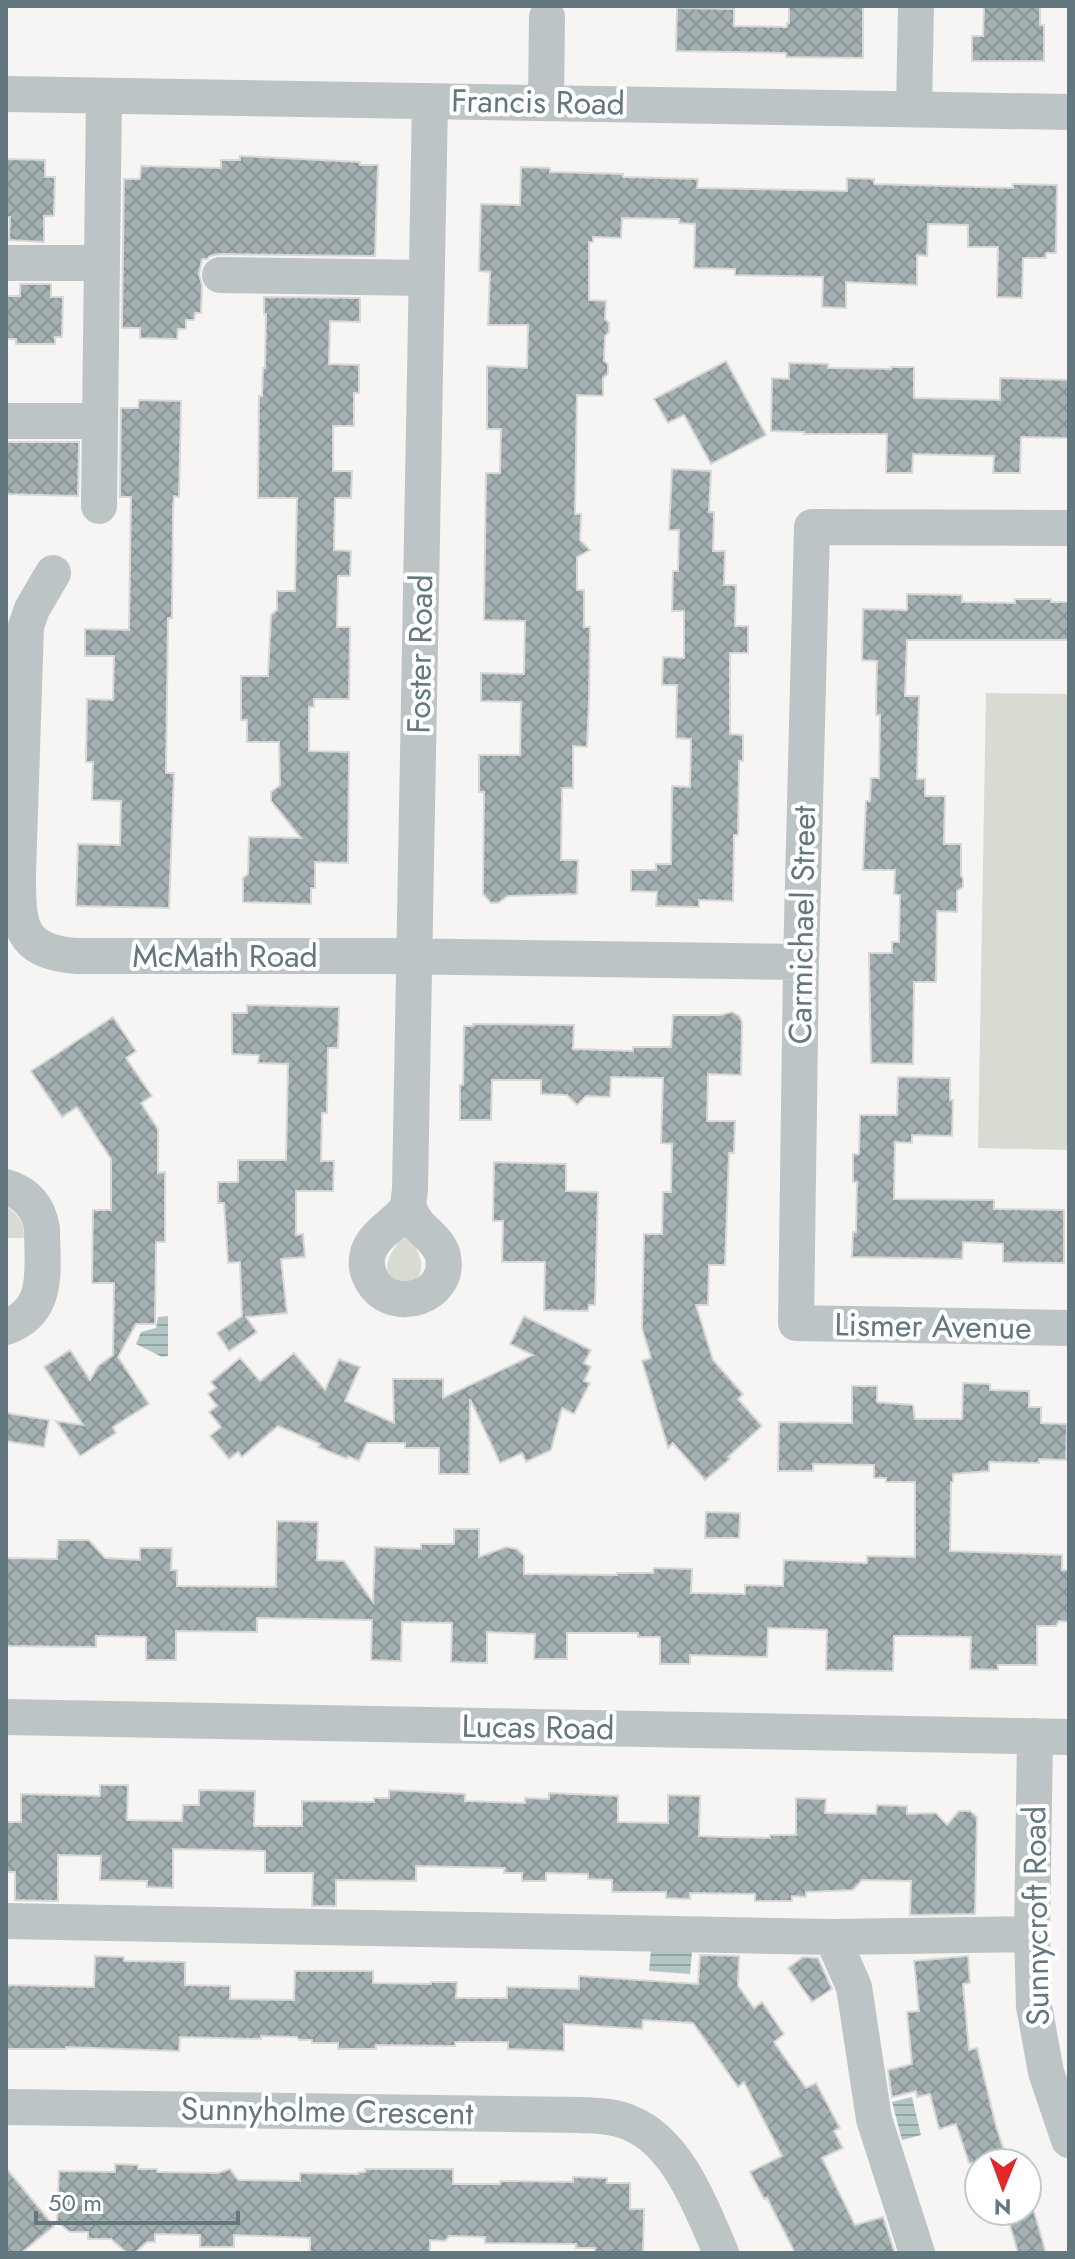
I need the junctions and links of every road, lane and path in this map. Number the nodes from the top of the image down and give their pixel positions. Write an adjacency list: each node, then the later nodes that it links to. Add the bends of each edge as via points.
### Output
1 (916, 6): 7 (street)
2 (547, 17): 6 (street)
3 (6, 94): 4 (street, Francis Road)
4 (104, 96): 5 (street, Francis Road); 10 (street)
5 (430, 101): 6 (street, Francis Road); 12 (street, Foster Road)
6 (546, 102): 7 (street, Francis Road)
7 (914, 109): 8 (street, Francis Road)
8 (1069, 112)
9 (6, 263): 10 (street)
10 (102, 263): 14 (street)
11 (220, 275): 12 (street)
12 (427, 278): 18 (street, Foster Road)
13 (6, 421): 14 (street)
14 (100, 421): 15 (street)
15 (99, 506)
16 (1069, 528): 19 (street, Carmichael Street, via 812,527)
17 (53, 573): 18 (street, McMath Road, via 26,630 18,904 24,931 34,943 52,953 77,956)
18 (414, 957): 19 (street, McMath Road); 21 (street, Foster Road)
19 (801, 962): 22 (street, Carmichael Street)
20 (6, 1187): 23 (street, via 34,1205 42,1229 40,1294 32,1310)
21 (408, 1207)
22 (796, 1323): 24 (street, Lismer Avenue)
23 (6, 1327)
24 (1069, 1328)
25 (6, 1717): 26 (street, Lucas Road)
26 (1052, 1736): 28 (street, Sunnycroft Road)
27 (6, 1921): 29 (street)
28 (1032, 1934): 29 (street); 31 (street, Sunnycroft Road, via 1038,2036)
29 (832, 1937): 33 (street, via 854,1987 874,2119)
30 (6, 2107): 32 (street, Sunnyholme Crescent, via 581,2115 650,2123 679,2166)
31 (1069, 2140)
32 (721, 2253)
33 (917, 2253)

